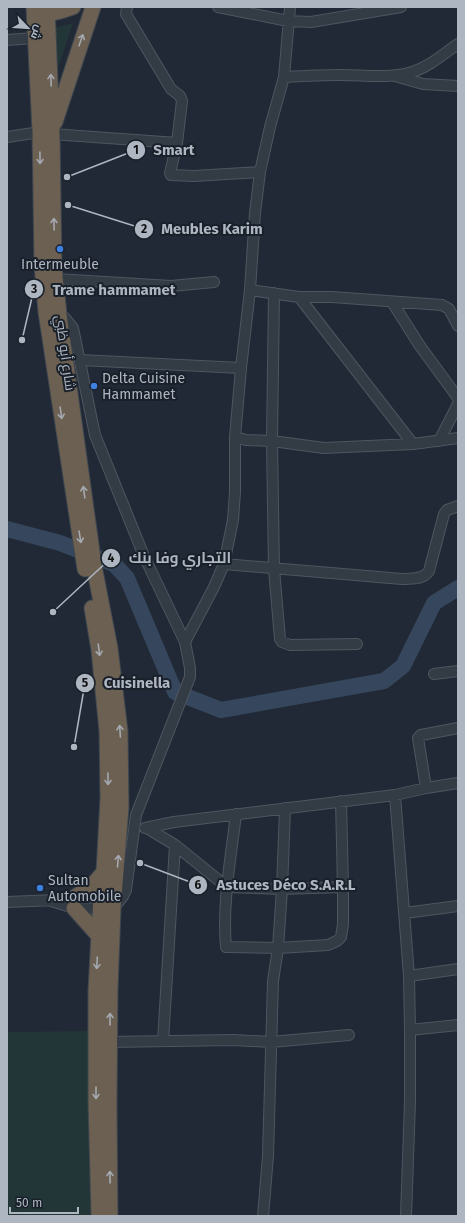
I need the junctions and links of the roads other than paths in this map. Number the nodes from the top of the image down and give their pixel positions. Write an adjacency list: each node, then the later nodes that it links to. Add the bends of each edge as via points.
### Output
1 (73, 7): 7 (highway)
2 (93, 7): 15 (highway, one-way to 2)
3 (127, 7): 17 (street, via 126,14 171,89 182,101)
4 (218, 7): 8 (street)
5 (290, 7): 8 (street)
6 (401, 7): 8 (street, via 311,22)
7 (41, 11): 9 (highway, شارع أبو ظبي); 15 (highway, شارع أبو ظبي, one-way to 7)
8 (288, 21): 13 (street)
9 (35, 38): 10 (street); 15 (highway, شارع أبو ظبي)
10 (7, 40)
11 (458, 44): 12 (street, via 423,68)
12 (395, 76): 13 (street); 14 (street, via 423,84)
13 (284, 77): 18 (street)
14 (458, 86)
15 (48, 132): 16 (street); 17 (street); 19 (highway, شارع أبو ظبي, one-way to 15); 53 (highway, شارع أبو ظبي, one-way to 53, via 42,266 46,312 99,650 107,731 108,798)
16 (7, 136)
17 (177, 143): 18 (street, via 170,173 173,176)
18 (260, 172): 21 (street)
19 (56, 279): 20 (street, via 171,286); 25 (highway, شارع أبو ظبي)
20 (214, 282)
21 (250, 290): 22 (street); 28 (street)
22 (274, 293): 23 (street); 33 (street)
23 (299, 297): 24 (street); 35 (street)
24 (392, 302): 26 (street, via 442,305 449,309); 29 (street)
25 (59, 314): 27 (street, via 73,328); 59 (highway, شارع أبو ظبي, one-way to 25, via 122,808 120,732 110,648 94,566)
26 (458, 326)
27 (80, 360): 28 (street); 39 (street, via 90,417 99,448 144,556)
28 (241, 368): 31 (street)
29 (458, 398)
30 (458, 404): 34 (street)
31 (235, 436): 33 (street, via 246,440); 37 (street, via 235,492)
32 (458, 438): 34 (street)
33 (272, 441): 35 (street, via 324,448); 38 (street)
34 (439, 441): 35 (street)
35 (413, 444)
36 (458, 506): 38 (street, via 446,510 444,514 429,571 425,576 402,579)
37 (224, 564): 38 (street); 39 (street)
38 (274, 569): 40 (street, via 282,642 290,645)
39 (185, 642): 51 (street, via 190,677 136,815)
40 (357, 644)
41 (458, 671): 42 (street)
42 (434, 674)
43 (458, 728): 45 (street, via 418,738)
44 (458, 783): 45 (street)
45 (426, 788): 46 (street)
46 (395, 795): 47 (street); 61 (street)
47 (341, 801): 48 (street); 55 (street)
48 (285, 808): 49 (street); 56 (street)
49 (236, 814): 50 (street); 54 (street)
50 (147, 828): 51 (street); 52 (street)
51 (133, 829): 59 (street, via 126,890)
52 (175, 845): 54 (street); 69 (street)
53 (104, 872): 58 (highway); 59 (highway, شارع أبو ظبي)
54 (228, 887): 56 (street); 63 (street, via 224,931 226,947)
55 (342, 887): 56 (street); 63 (street, via 341,937 328,945)
56 (282, 888): 63 (street)
57 (7, 902): 58 (street)
58 (75, 902): 59 (street); 62 (highway)
59 (110, 902): 62 (highway); 70 (highway, one-way to 59)
60 (458, 906): 61 (street)
61 (405, 914): 65 (street)
62 (99, 936): 72 (highway, one-way to 72, via 96,990)
63 (278, 948): 71 (street, via 273,981)
64 (458, 969): 65 (street)
65 (409, 976): 67 (street)
66 (458, 1025): 67 (street)
67 (410, 1030): 75 (street)
68 (349, 1035): 71 (street)
69 (163, 1040): 70 (street); 71 (street)
70 (110, 1042): 73 (highway, one-way to 70)
71 (271, 1042): 74 (street, via 268,1156)
72 (99, 1216)
73 (110, 1216)
74 (263, 1216)
75 (406, 1216)

